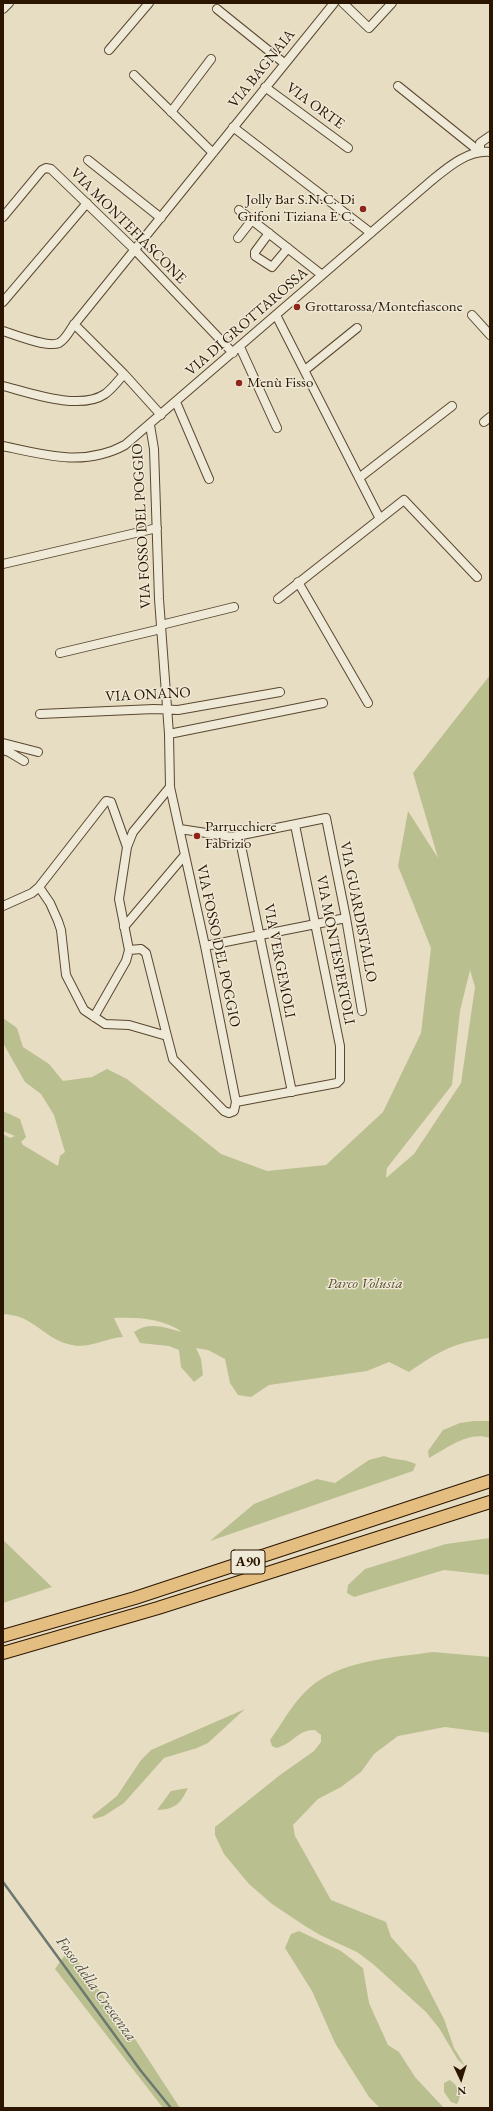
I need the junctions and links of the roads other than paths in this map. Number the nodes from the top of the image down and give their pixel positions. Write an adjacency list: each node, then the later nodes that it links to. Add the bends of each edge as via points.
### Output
1 (9, 3): 6 (street)
2 (149, 3): 8 (street)
3 (334, 3): 10 (street, VIA BAGNAIA)
4 (343, 3): 5 (street, via 369,28)
5 (392, 3)
6 (3, 9)
7 (217, 9): 10 (street)
8 (109, 50)
9 (211, 59): 14 (street)
10 (284, 64): 13 (street, VIA BAGNAIA)
11 (134, 75): 14 (street)
12 (398, 86): 18 (street)
13 (265, 87): 15 (street, VIA BAGNAIA); 17 (street, VIA ORTE)
14 (171, 112): 20 (street)
15 (233, 127): 20 (street, VIA BAGNAIA); 28 (street)
16 (490, 136): 18 (street, via 480,143)
17 (348, 148)
18 (480, 152): 19 (street, VIA DI GROTTAROSSA); 28 (street, VIA DI GROTTAROSSA, via 466,156 438,175)
19 (490, 152)
20 (212, 153): 25 (street, VIA BAGNAIA)
21 (88, 160): 25 (street)
22 (87, 203): 24 (street, VIA MONTEFIASCONE, via 46,168); 31 (street, VIA MONTEFIASCONE); 33 (street)
23 (239, 210): 26 (street)
24 (3, 217)
25 (161, 218): 31 (street, VIA BAGNAIA)
26 (252, 220): 27 (street); 29 (street)
27 (269, 233): 30 (street); 30 (street, via 255,252 255,256 272,267)
28 (371, 233): 32 (street, VIA DI GROTTAROSSA)
29 (238, 238)
30 (288, 248): 32 (street)
31 (135, 250): 36 (street, VIA BAGNAIA); 41 (street, VIA MONTEFIASCONE)
32 (322, 275): 34 (street, VIA DI GROTTAROSSA)
33 (3, 302)
34 (276, 315): 40 (street, VIA DI GROTTAROSSA); 42 (street)
35 (472, 315): 39 (street)
36 (74, 324): 38 (street, VIA BAGNAIA, via 62,341 53,345); 43 (street)
37 (357, 328): 42 (street)
38 (3, 331)
39 (490, 335)
40 (240, 347): 41 (street, VIA DI GROTTAROSSA); 49 (street)
41 (233, 353): 45 (street, VIA DI GROTTAROSSA)
42 (305, 370): 51 (street)
43 (124, 374): 44 (street, via 105,394 85,401 60,400); 47 (street)
44 (3, 386)
45 (176, 402): 47 (street, VIA DI GROTTAROSSA); 52 (street)
46 (452, 406): 51 (street)
47 (161, 415): 48 (street, VIA DI GROTTAROSSA)
48 (150, 425): 50 (street, VIA DI GROTTAROSSA, via 122,447 90,457 60,458); 54 (street, VIA FOSSO DEL POGGIO, via 154,449)
49 (277, 428)
50 (3, 446)
51 (359, 478): 53 (street)
52 (209, 479)
53 (380, 519): 56 (street, via 404,500); 57 (street)
54 (157, 528): 55 (street); 60 (street, VIA FOSSO DEL POGGIO)
55 (3, 564)
56 (477, 577)
57 (298, 582): 58 (street); 64 (street)
58 (278, 599)
59 (234, 607): 60 (street, VIA FOSSO DEL POGGIO)
60 (161, 627): 61 (street, VIA FOSSO DEL POGGIO); 65 (street, VIA FOSSO DEL POGGIO)
61 (60, 653)
62 (280, 692): 65 (street, VIA ONANO, via 178,710)
63 (323, 703): 67 (street)
64 (368, 703)
65 (166, 709): 66 (street, VIA ONANO); 67 (street, VIA FOSSO DEL POGGIO)
66 (40, 714)
67 (169, 734): 72 (street, VIA FOSSO DEL POGGIO)
68 (3, 743): 70 (street)
69 (3, 750): 71 (street)
70 (38, 752)
71 (24, 761)
72 (170, 787): 74 (street, VIA FOSSO DEL POGGIO); 76 (street, via 133,832)
73 (295, 825): 75 (street); 80 (street, VIA GUARDISTALLO, via 326,818); 81 (street, VIA MONTESPERTOLI)
74 (180, 829): 75 (street); 77 (street, VIA FOSSO DEL POGGIO)
75 (239, 836): 83 (street, VIA VERGEMOLI)
76 (127, 847): 78 (street, via 110,802 106,801); 82 (street, via 119,899)
77 (184, 856): 82 (street); 84 (street, VIA FOSSO DEL POGGIO)
78 (39, 887): 79 (street, via 32,893); 87 (street, via 50,902 58,921 67,977 82,1008)
79 (3, 906)
80 (346, 918): 81 (street); 86 (street, VIA GUARDISTALLO)
81 (315, 924): 83 (street); 89 (street, VIA MONTESPERTOLI, via 340,1046 339,1082)
82 (124, 928): 85 (street)
83 (260, 935): 84 (street); 89 (street, VIA VERGEMOLI)
84 (205, 946): 90 (street, VIA FOSSO DEL POGGIO)
85 (128, 950): 87 (street, via 126,961); 88 (street, via 141,949 146,953)
86 (362, 1011)
87 (94, 1018): 88 (street, via 105,1024 129,1026)
88 (167, 1036): 90 (street, via 173,1059 224,1111 231,1113 236,1109)
89 (292, 1092): 90 (street)
90 (236, 1102)
91 (490, 1481): 93 (highway, A90, via 150,1593)
92 (490, 1502): 94 (highway, A90, via 158,1608)
93 (3, 1636)
94 (3, 1653)

